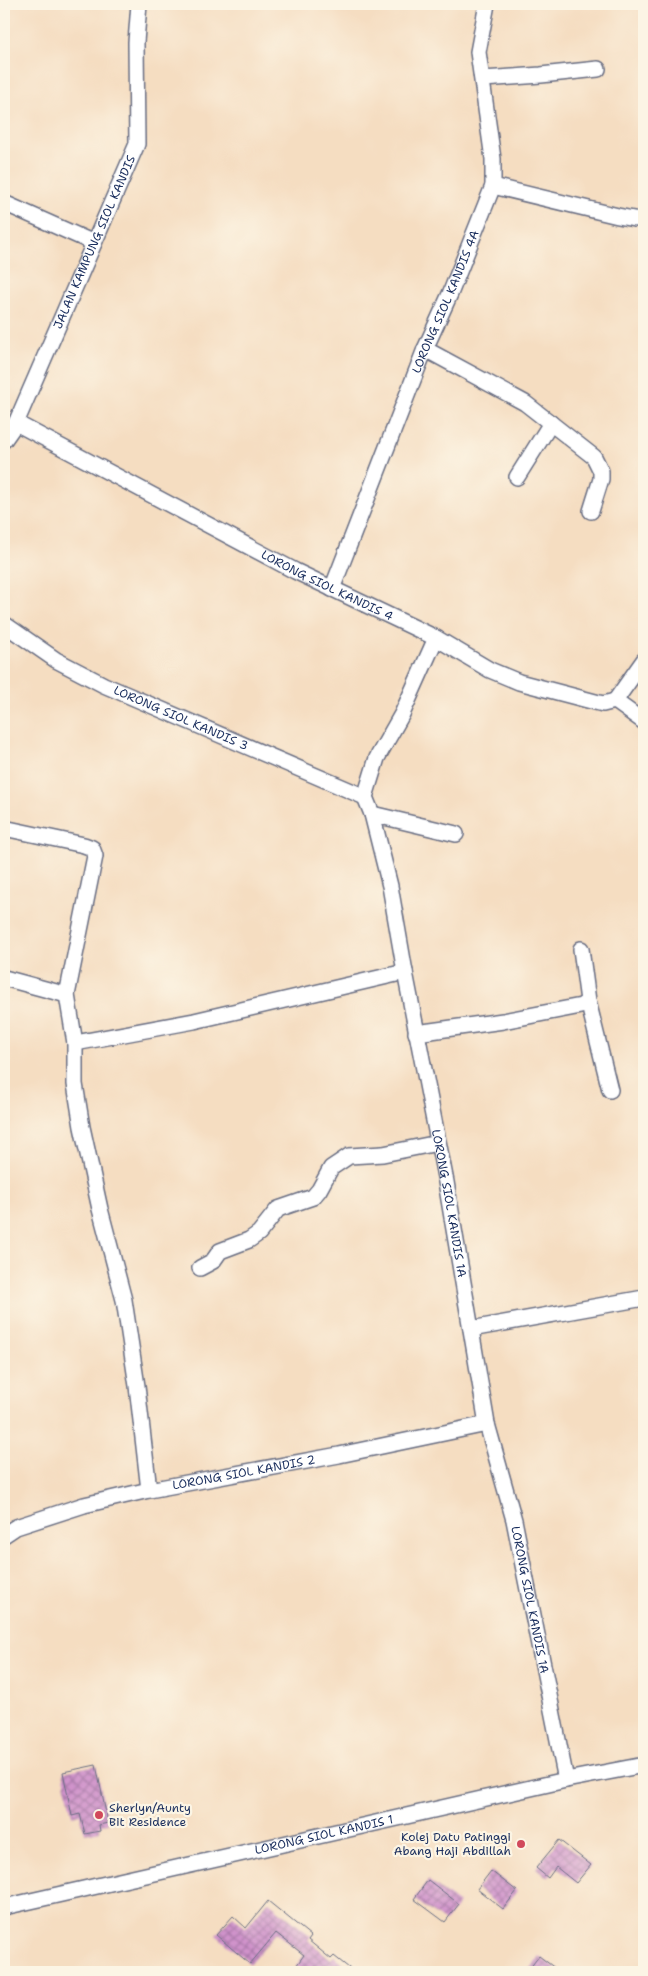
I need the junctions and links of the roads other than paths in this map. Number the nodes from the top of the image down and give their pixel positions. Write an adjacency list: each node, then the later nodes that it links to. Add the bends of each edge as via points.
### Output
1 (139, 4): 8 (street, JALAN KAMPUNG SIOL KANDIS, via 137,144)
2 (487, 4): 4 (street, LORONG SIOL KANDIS 4A, via 478,52)
3 (598, 69): 4 (street)
4 (483, 79): 5 (street, LORONG SIOL KANDIS 4A, via 493,159)
5 (493, 186): 7 (street); 9 (street, LORONG SIOL KANDIS 4A)
6 (4, 203): 8 (street)
7 (634, 218)
8 (94, 242): 10 (street, JALAN KAMPUNG SIOL KANDIS)
9 (426, 349): 11 (street, via 525,402); 15 (street, LORONG SIOL KANDIS 4A)
10 (16, 423): 12 (street, JALAN KAMPUNG SIOL KANDIS); 15 (street, LORONG SIOL KANDIS 4)
11 (551, 423): 13 (street); 14 (street, via 598,463 601,479)
12 (4, 440)
13 (517, 477)
14 (591, 511)
15 (332, 589): 17 (street, LORONG SIOL KANDIS 4)
16 (4, 624): 21 (street, LORONG SIOL KANDIS 3, via 56,660 104,685)
17 (436, 638): 19 (street, LORONG SIOL KANDIS 4, via 507,678 603,704); 21 (street, via 402,714 377,758)
18 (644, 660): 19 (street)
19 (615, 701): 20 (street)
20 (644, 722)
21 (365, 797): 22 (street, LORONG SIOL KANDIS 1A)
22 (372, 814): 24 (street); 26 (street, LORONG SIOL KANDIS 1A, via 390,886)
23 (4, 828): 28 (street, via 92,848 95,856)
24 (456, 834)
25 (581, 949): 29 (street)
26 (405, 972): 30 (street, LORONG SIOL KANDIS 1A); 31 (street, via 194,1021)
27 (4, 978): 28 (street)
28 (67, 995): 31 (street)
29 (588, 1001): 30 (street, via 581,1006 503,1022); 32 (street)
30 (416, 1033): 33 (street, LORONG SIOL KANDIS 1A)
31 (75, 1043): 38 (street, via 82,1127 124,1300)
32 (610, 1090)
33 (438, 1144): 34 (street, via 383,1154 348,1156 331,1168 313,1197 278,1209 259,1233 220,1251 213,1261); 36 (street, LORONG SIOL KANDIS 1A)
34 (200, 1268)
35 (644, 1298): 36 (street)
36 (471, 1329): 37 (street, LORONG SIOL KANDIS 1A)
37 (486, 1424): 38 (street, LORONG SIOL KANDIS 2, via 339,1456); 41 (street, LORONG SIOL KANDIS 1A, via 514,1520)
38 (149, 1490): 39 (street, LORONG SIOL KANDIS 2, via 84,1505)
39 (4, 1535)
40 (644, 1765): 41 (street, LORONG SIOL KANDIS 1)
41 (566, 1780): 42 (street, LORONG SIOL KANDIS 1)
42 (4, 1907)

